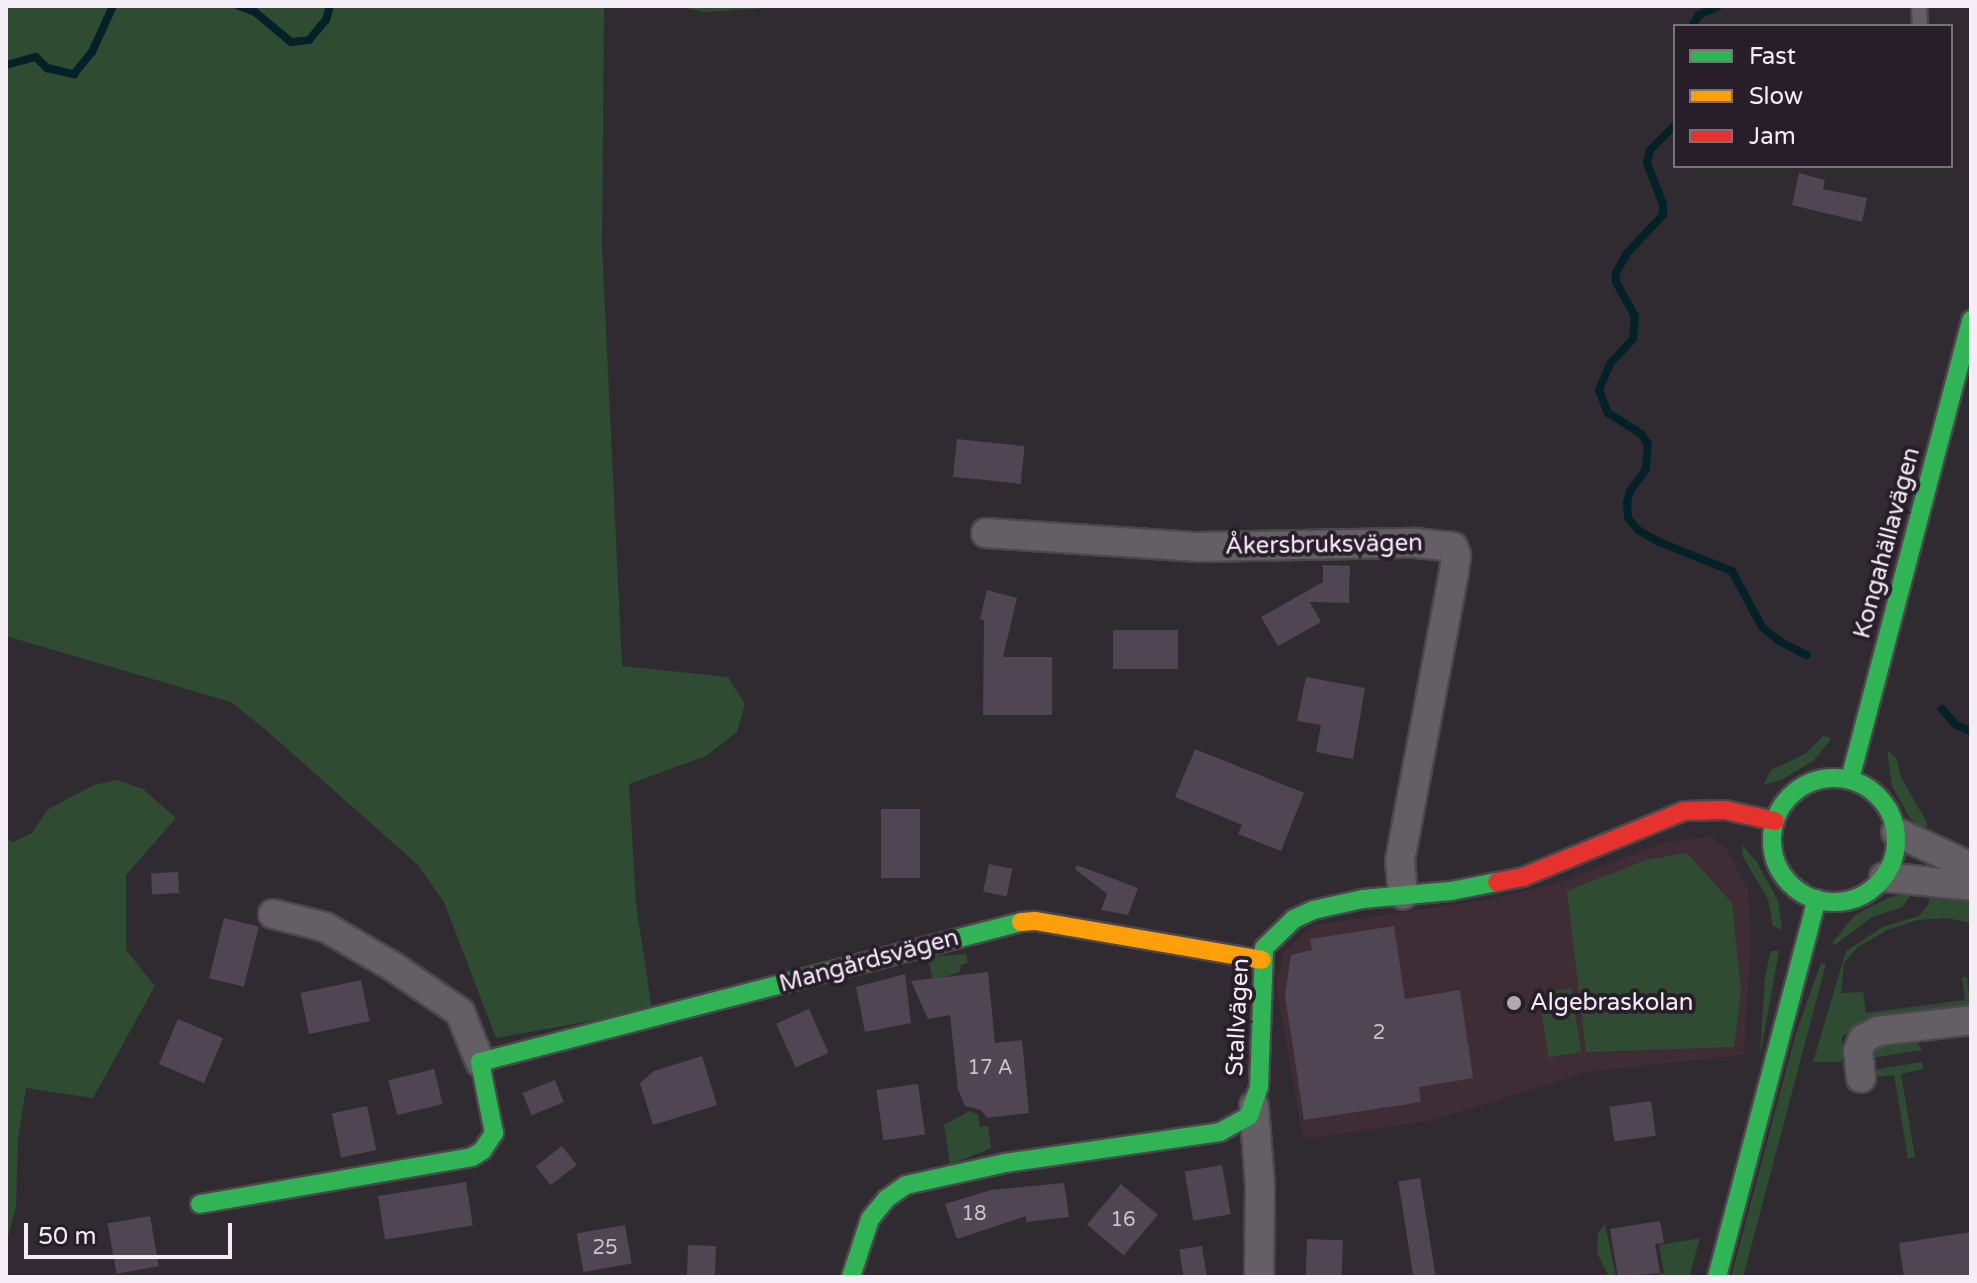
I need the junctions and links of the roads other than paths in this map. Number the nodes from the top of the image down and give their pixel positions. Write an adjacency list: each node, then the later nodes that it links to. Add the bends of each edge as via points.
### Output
1 (1971, 320): 3 (street, Kongahällavägen)
2 (986, 533): 9 (street, Åkersbruksvägen, via 1199,547 1453,547 1454,572 1400,861)
3 (1850, 779): 4 (street, via 1823,779 1798,789); 5 (street, via 1881,798)
4 (1775, 821): 9 (street, Stallvägen, via 1725,810 1684,811 1523,877); 10 (street, via 1773,849 1783,875)
5 (1896, 832): 6 (street); 7 (street, via 1892,863)
6 (1971, 867)
7 (1884, 877): 8 (street); 10 (street, via 1854,898)
8 (1971, 886)
9 (1403, 895): 12 (street, Stallvägen, via 1313,910 1275,935)
10 (1817, 899): 20 (street)
11 (273, 914): 14 (street, via 325,927 460,1012)
12 (1262, 960): 14 (street, Mangårdsvägen, via 1020,921); 16 (street, Stallvägen)
13 (1971, 1020): 15 (street, via 1878,1031 1863,1039 1858,1051)
14 (480, 1062): 17 (street, via 494,1133 472,1157)
15 (1861, 1078)
16 (1254, 1106): 18 (street, Stallvägen, via 1249,1116 1220,1132 1005,1163 906,1185 870,1219); 19 (street)
17 (200, 1204)
18 (851, 1277)
19 (1259, 1277)
20 (1717, 1277)

